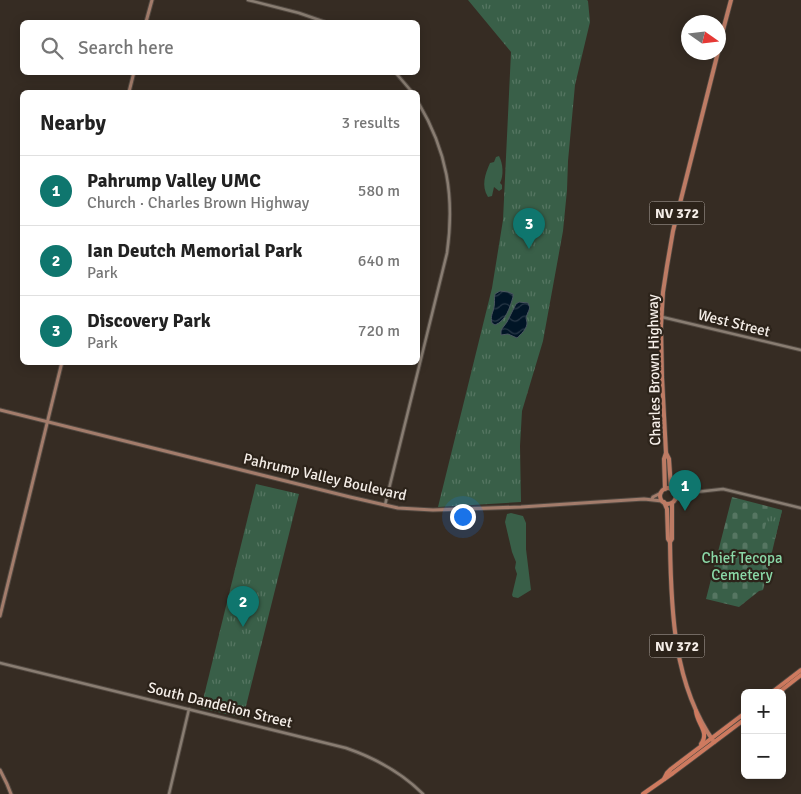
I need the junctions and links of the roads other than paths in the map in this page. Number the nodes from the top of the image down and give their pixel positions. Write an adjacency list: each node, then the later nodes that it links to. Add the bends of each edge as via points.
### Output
1 (152, 0): 4 (main road)
2 (248, 0): 5 (street)
3 (731, 0): 6 (main road, Charles Brown Highway / NV 372)
4 (147, 20)
5 (319, 20)
6 (726, 20)
7 (716, 60): 13 (main road, Charles Brown Highway / NV 372, via 673,230)
8 (133, 75): 10 (main road)
9 (398, 75): 11 (street)
10 (130, 90)
11 (410, 90)
12 (420, 106): 15 (street, via 444,161 450,211 445,261)
13 (662, 317): 14 (street, West Street); 20 (main road, Charles Brown Highway / NV 372)
14 (801, 350)
15 (420, 363)
16 (61, 365): 19 (main road)
17 (419, 365): 28 (street)
18 (0, 410): 19 (main road, Pahrump Valley Boulevard)
19 (47, 422): 28 (main road, Pahrump Valley Boulevard); 31 (main road)
20 (666, 453): 21 (main road, Charles Brown Highway / NV 372); 22 (main road, Charles Brown Highway / NV 372)
21 (665, 489): 22 (main road); 24 (main road)
22 (673, 490): 23 (street); 27 (main road, NV 372)
23 (696, 492): 27 (street); 29 (street, via 723,489)
24 (661, 493): 25 (main road); 26 (main road, NV 372)
25 (652, 499): 26 (main road, Pahrump Valley Boulevard); 28 (main road, Pahrump Valley Boulevard, via 433,510)
26 (663, 501): 27 (main road, via 668,504); 30 (main road, NV 372, via 667,509)
27 (674, 501): 30 (main road, NV 372)
28 (385, 505)
29 (801, 508)
30 (670, 542): 38 (main road, NV 372, via 677,650)
31 (0, 616)
32 (0, 663): 37 (street, South Dandelion Street)
33 (801, 670): 35 (highway)
34 (801, 676): 36 (highway)
35 (776, 689)
36 (783, 689)
37 (190, 709): 46 (street); 47 (street, South Dandelion Street, via 361,753 391,768)
38 (696, 711): 41 (main road, NV 372); 42 (highway, via 705,734)
39 (741, 716): 41 (highway)
40 (741, 722): 41 (highway)
41 (712, 740): 42 (highway); 44 (highway)
42 (698, 748): 44 (highway, via 670,769)
43 (0, 770): 45 (main road)
44 (664, 779): 48 (highway)
45 (10, 794)
46 (169, 794)
47 (423, 794)
48 (643, 794)

